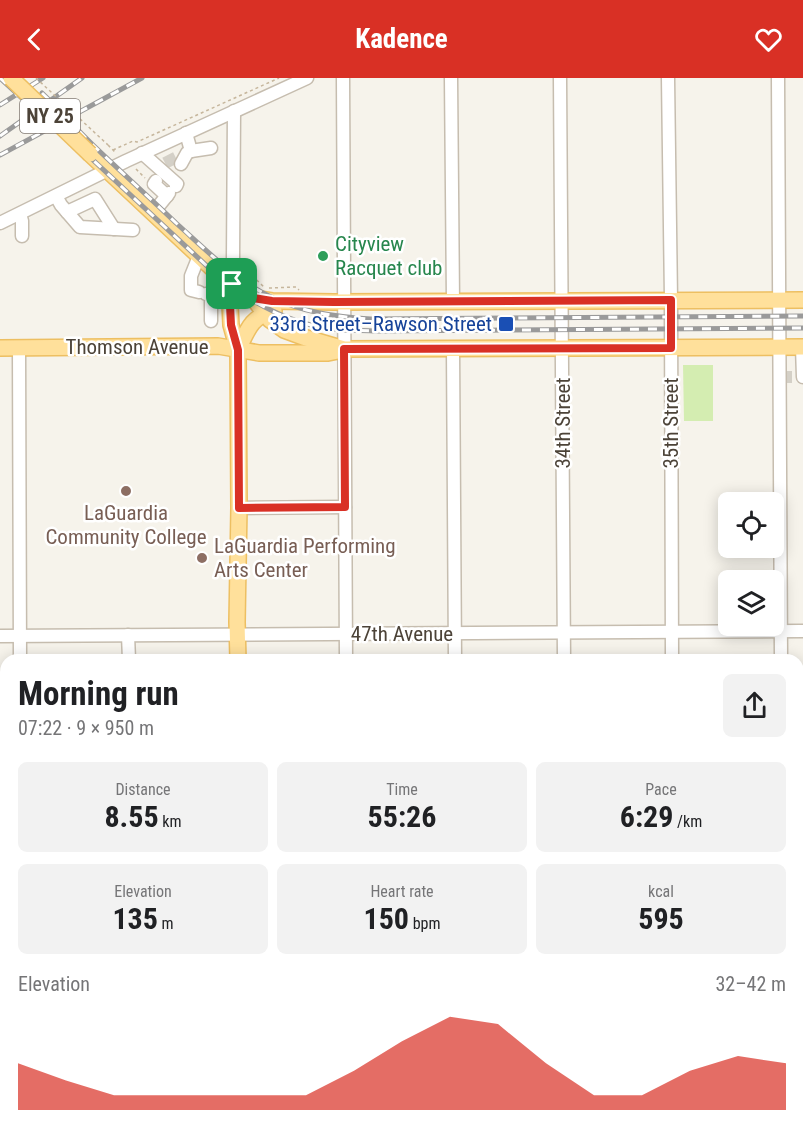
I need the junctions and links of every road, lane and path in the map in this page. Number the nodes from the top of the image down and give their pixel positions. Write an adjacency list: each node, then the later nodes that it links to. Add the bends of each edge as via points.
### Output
1 (10, 78): 14 (main road, NY 25, bridge)
2 (36, 78): 3 (path, bridge, via 113,150)
3 (279, 78)
4 (307, 78): 10 (street)
5 (343, 78): 33 (street)
6 (451, 78): 34 (street)
7 (560, 78): 31 (street, 34th Street)
8 (668, 78): 28 (street, 35th Street)
9 (778, 78): 29 (street)
10 (234, 111): 11 (street); 25 (street)
11 (186, 133): 12 (street, via 184,156); 13 (street)
12 (211, 148)
13 (142, 153): 14 (street); 17 (street, via 165,180)
14 (107, 170): 15 (street); 17 (main road, NY 25)
15 (56, 196): 16 (street); 18 (street)
16 (67, 212): 20 (street, via 80,227); 20 (street, via 95,199)
17 (153, 213): 23 (main road, NY 25)
18 (20, 214): 19 (street); 22 (street)
19 (0, 223)
20 (114, 229): 21 (street)
21 (133, 230)
22 (22, 236)
23 (199, 256): 25 (main road, NY 25); 36 (street, via 191,276 191,291 211,295)
24 (245, 269): 26 (path, via 265,288)
25 (232, 284): 27 (main road, NY 25); 45 (main road, via 231,325)
26 (296, 287)
27 (253, 298): 32 (main road, NY 25); 35 (main road, NY 25)
28 (671, 300): 29 (main road, NY 25); 31 (main road, NY 25); 42 (street, 35th Street)
29 (780, 300): 30 (main road, NY 25); 38 (street)
30 (803, 300)
31 (562, 301): 34 (main road, NY 25); 41 (street, 34th Street)
32 (309, 302): 33 (main road, NY 25); 35 (main road)
33 (344, 302): 34 (main road, NY 25); 43 (street)
34 (453, 302)
35 (265, 313): 43 (main road, NY 25, via 292,333); 45 (main road, via 249,326)
36 (211, 321)
37 (19, 347): 40 (main road, Thomson Avenue); 45 (main road, Thomson Avenue, via 218,346); 60 (street)
38 (780, 347): 39 (main road, NY 25); 42 (main road, NY 25); 49 (street)
39 (802, 347): 46 (street)
40 (0, 348)
41 (562, 348): 42 (main road, NY 25); 44 (main road, NY 25); 54 (street, 34th Street)
42 (671, 348): 51 (street, 35th Street)
43 (344, 349): 44 (main road, NY 25); 45 (main road, Thomson Avenue, via 328,353); 47 (street)
44 (453, 349): 56 (street)
45 (238, 350): 48 (main road)
46 (802, 377)
47 (345, 507): 48 (street); 55 (street)
48 (239, 508): 58 (main road)
49 (781, 570)
50 (784, 631): 53 (street, 47th Avenue)
51 (672, 632): 52 (street, 47th Avenue); 54 (street, 47th Avenue); 68 (street, 35th Street)
52 (718, 632)
53 (803, 632)
54 (564, 633): 56 (street, 47th Avenue); 67 (street, 34th Street)
55 (346, 634): 56 (street, 47th Avenue); 58 (street, 47th Avenue); 65 (street)
56 (455, 634): 66 (street)
57 (128, 635): 58 (street, 47th Avenue); 60 (street, 47th Avenue); 63 (street)
58 (237, 635): 64 (main road)
59 (0, 636): 60 (street, 47th Avenue)
60 (20, 636): 62 (street)
61 (781, 636): 69 (street)
62 (20, 654)
63 (129, 654)
64 (238, 654)
65 (346, 654)
66 (455, 654)
67 (564, 654)
68 (672, 654)
69 (781, 654)

